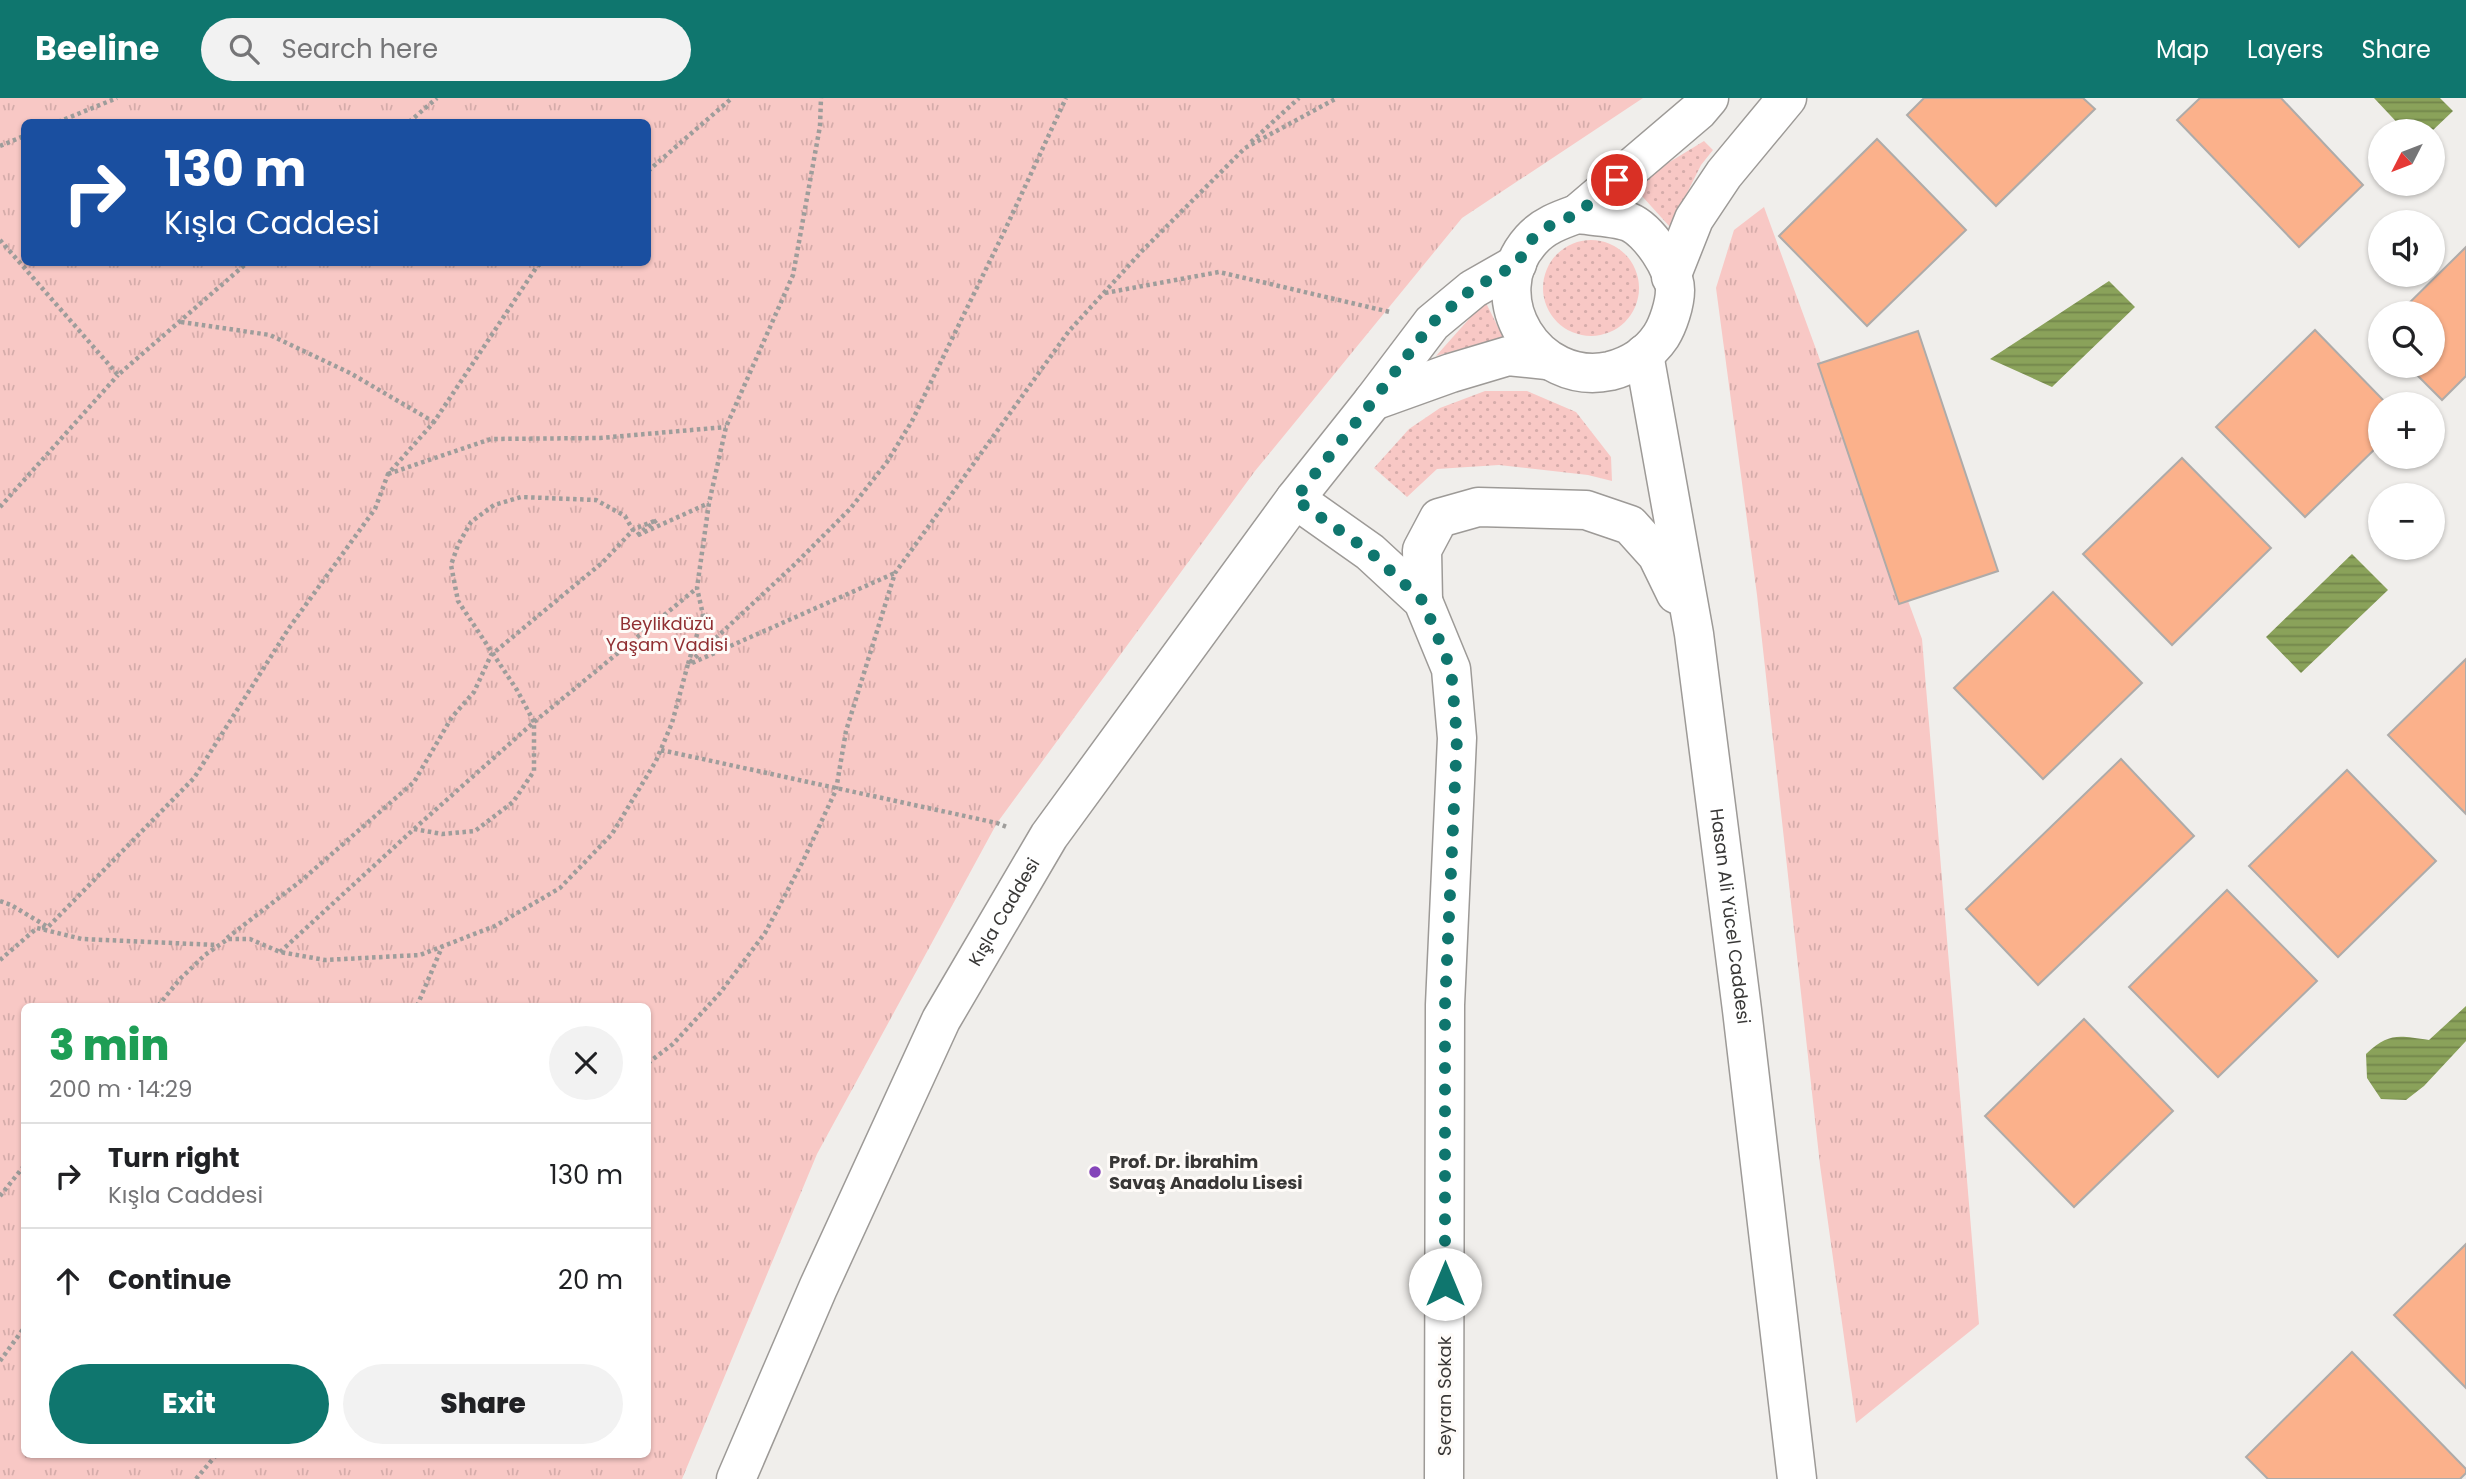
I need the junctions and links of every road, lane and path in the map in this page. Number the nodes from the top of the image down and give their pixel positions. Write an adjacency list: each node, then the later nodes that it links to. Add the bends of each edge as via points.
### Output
1 (117, 98): 10 (path)
2 (437, 98): 11 (path)
3 (732, 98): 15 (path)
4 (821, 98): 32 (path, via 793,275)
5 (1066, 98): 43 (path, via 912,421 887,462 841,518)
6 (1299, 98): 14 (path)
7 (1337, 98): 14 (path)
8 (1709, 98): 16 (street)
9 (1787, 98): 23 (street, via 1724,174 1694,219)
10 (65, 119)
11 (412, 119)
12 (21, 137): 13 (path)
13 (0, 146)
14 (1244, 148): 24 (path)
15 (651, 168)
16 (1577, 214): 19 (street, via 1552,224 1531,240); 23 (street, via 1630,222 1650,238 1665,259)
17 (0, 240): 18 (path)
18 (21, 264)
19 (1517, 264): 26 (street, Kışla Caddesi, via 1472,289); 28 (street, via 1511,290 1515,317 1527,341)
20 (23, 266): 29 (path)
21 (243, 266): 25 (path)
22 (538, 266): 31 (path)
23 (1671, 278): 27 (street, via 1675,289 1670,310 1661,335)
24 (1104, 293): 26 (path, via 1219,272); 38 (path, via 1069,331)
25 (180, 321): 29 (path); 31 (path, via 270,335 350,373)
26 (1432, 323): 30 (street, Kışla Caddesi)
27 (1644, 355): 28 (street, via 1623,368 1597,374 1572,371); 41 (street, Hasan Ali Yücel Caddesi)
28 (1547, 360): 30 (street, via 1508,356)
29 (118, 375): 36 (path)
30 (1373, 401): 34 (street, Kışla Caddesi)
31 (434, 422): 33 (path)
32 (726, 427): 33 (path, via 600,438 491,439); 35 (path)
33 (388, 474): 50 (path, via 375,509 289,628 194,778)
34 (1295, 499): 40 (street, Seyran Sokak, via 1370,552); 48 (street, Kışla Caddesi)
35 (709, 503): 37 (path); 39 (path)
36 (0, 507)
37 (636, 536): 42 (path, via 657,520 634,529 603,562); 42 (path, via 625,516 596,500 521,497 494,505 471,522 451,565 458,601)
38 (895, 573): 43 (path); 46 (path, via 846,732)
39 (697, 588): 43 (path, via 703,615); 44 (path)
40 (1423, 601): 41 (street, via 1422,550 1439,518 1478,507 1586,510 1630,525 1657,555); 66 (street, Seyran Sokak, via 1451,669 1457,738 1445,1005)
41 (1694, 634): 67 (street, Hasan Ali Yücel Caddesi)
42 (491, 655): 44 (path); 52 (path, via 474,692 452,717 414,782 302,880)
43 (688, 664): 45 (path)
44 (534, 722): 47 (path); 47 (path, via 534,771 513,802 475,831 442,834)
45 (661, 750): 46 (path); 54 (path, via 612,834 560,888 495,926 420,955 325,960)
46 (836, 790): 48 (path); 58 (path, via 765,933 720,993)
47 (414, 829): 54 (path)
48 (1049, 836): 65 (street, Kışla Caddesi, via 942,1020)
49 (0, 901): 50 (path)
50 (48, 927): 51 (path)
51 (37, 928): 52 (path, via 82,939); 55 (path)
52 (217, 945): 54 (path, via 228,939 250,939); 56 (path)
53 (443, 946): 57 (path)
54 (280, 952)
55 (0, 960)
56 (160, 1003)
57 (418, 1003)
58 (651, 1061)
59 (21, 1170): 60 (path)
60 (0, 1196)
61 (21, 1332): 62 (path)
62 (0, 1361)
63 (214, 1458): 64 (path)
64 (196, 1479)
65 (736, 1479)
66 (1444, 1479)
67 (1797, 1479)

